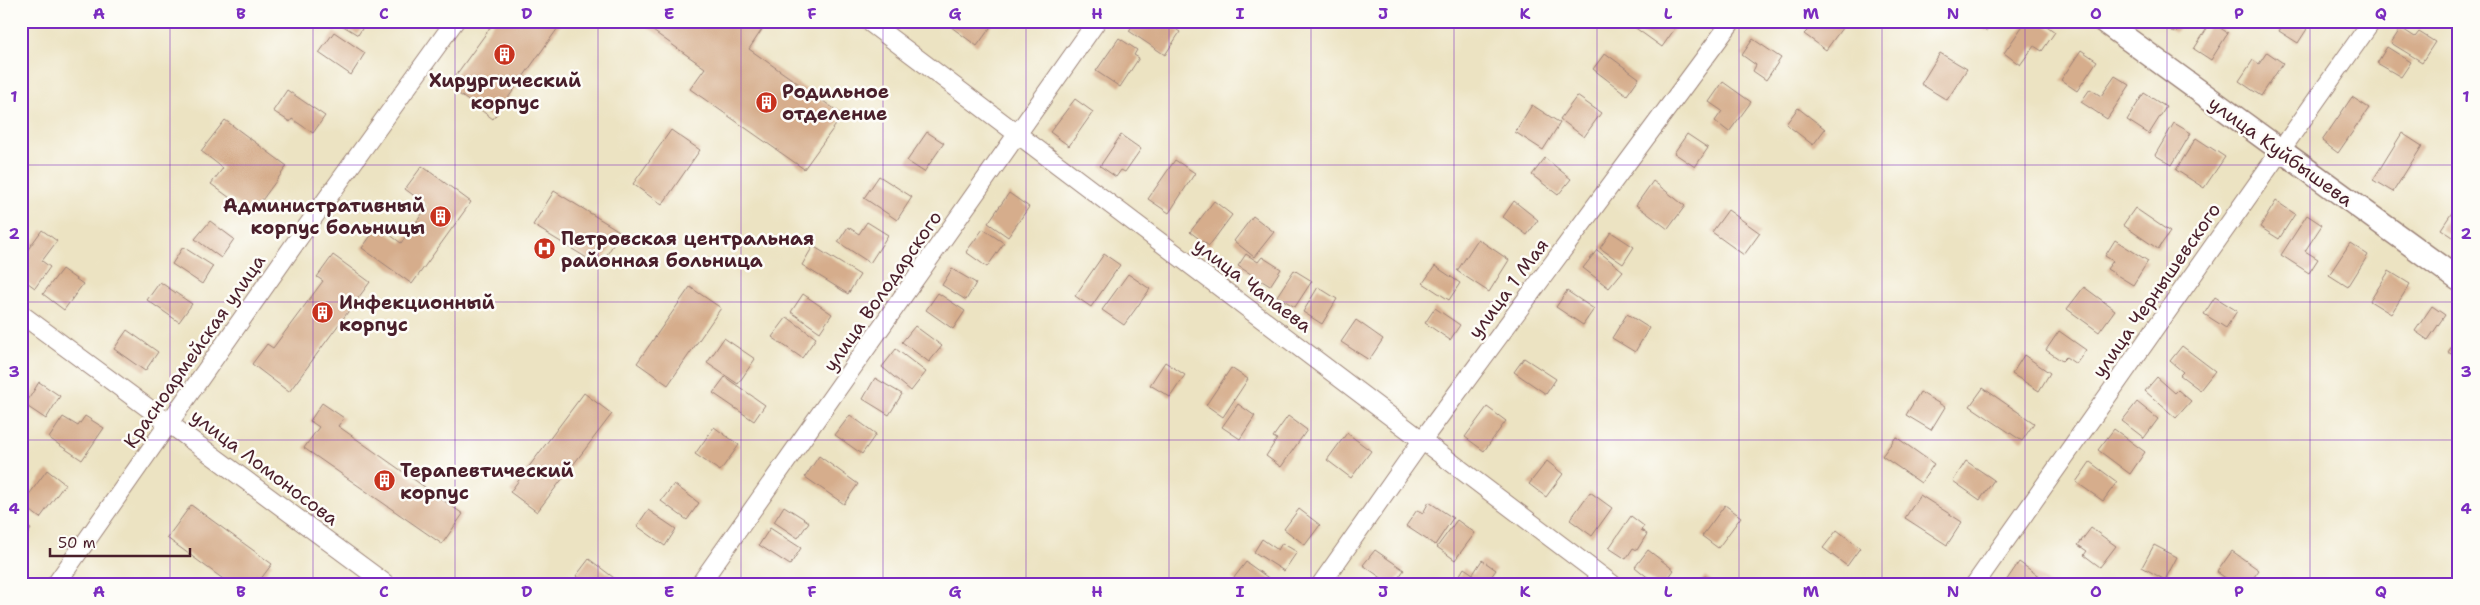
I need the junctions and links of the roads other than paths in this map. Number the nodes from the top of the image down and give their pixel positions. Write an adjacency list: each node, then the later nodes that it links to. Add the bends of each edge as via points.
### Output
1 (455, 21): 11 (street, Красноармейская улица)
2 (868, 21): 7 (street, улица Чапаева)
3 (1097, 21): 7 (street, улица Володарского)
4 (1732, 21): 12 (street, улица 1 Мая)
5 (2103, 21): 8 (street, улица Куйбышева)
6 (2372, 21): 8 (street, улица Чернышевского)
7 (1019, 134): 12 (street, улица Чапаева); 15 (street, улица Володарского)
8 (2281, 151): 9 (street, улица Куйбышева); 18 (street, улица Чернышевского)
9 (2459, 280)
10 (21, 314): 11 (street, улица Ломоносова)
11 (169, 422): 13 (street, Красноармейская улица); 14 (street, улица Ломоносова)
12 (1423, 439): 16 (street, улица 1 Мая); 17 (street, улица Чапаева)
13 (56, 584)
14 (386, 584)
15 (700, 584)
16 (1321, 584)
17 (1612, 584)
18 (1975, 584)

